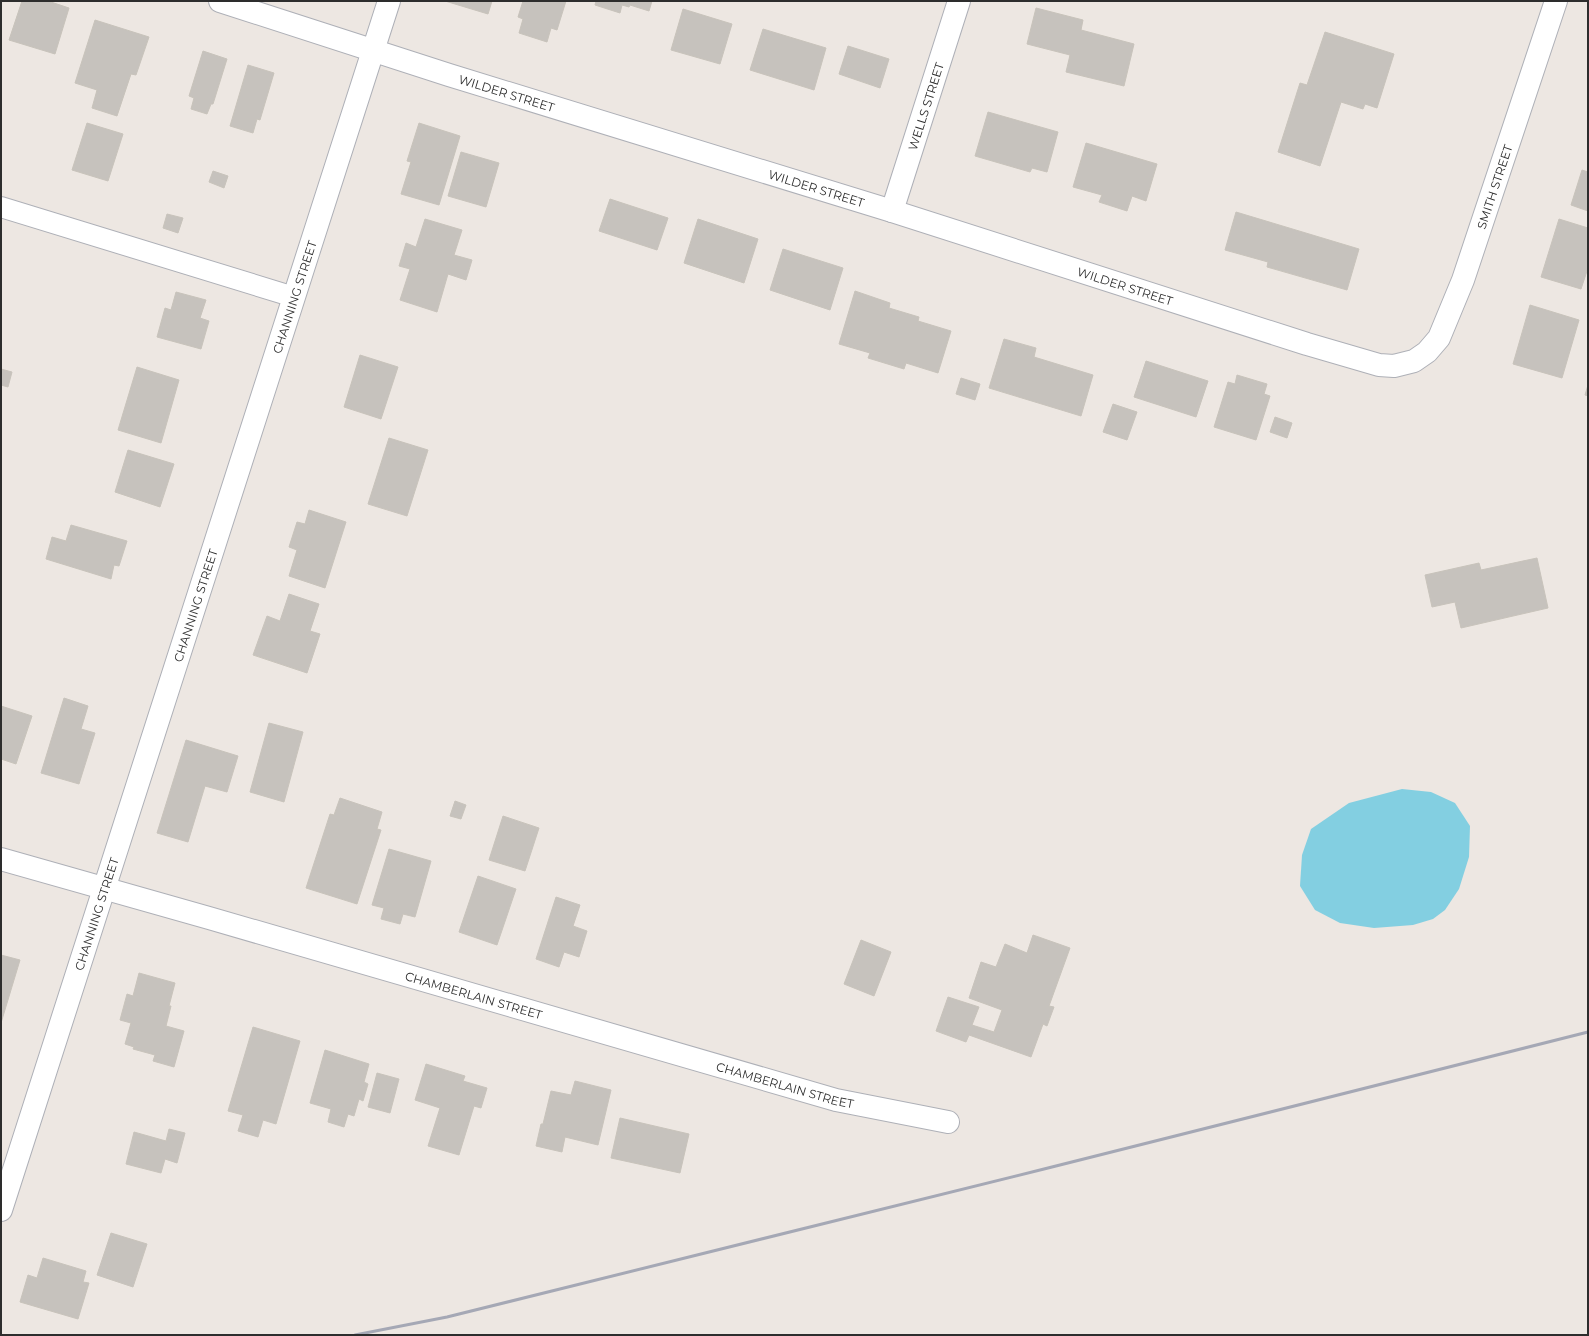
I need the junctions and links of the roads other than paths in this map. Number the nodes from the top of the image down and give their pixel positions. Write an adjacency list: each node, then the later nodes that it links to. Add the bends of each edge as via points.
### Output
1 (220, 1): 5 (street, WILDER STREET)
2 (389, 1): 5 (street, CHANNING STREET)
3 (959, 1): 7 (street, WELLS STREET)
4 (1556, 1): 9 (street, SMITH STREET, via 1463,280 1439,338 1427,352)
5 (373, 51): 7 (street, WILDER STREET); 8 (street, CHANNING STREET)
6 (1, 207): 8 (lane)
7 (892, 211): 9 (street, WILDER STREET, via 1378,365 1394,366)
8 (294, 297): 11 (street, CHANNING STREET)
9 (1414, 361)
10 (1, 859): 11 (street, CHAMBERLAIN STREET)
11 (104, 890): 12 (street, CHAMBERLAIN STREET, via 210,918 836,1100); 13 (street, CHANNING STREET)
12 (948, 1122)
13 (1, 1210)

